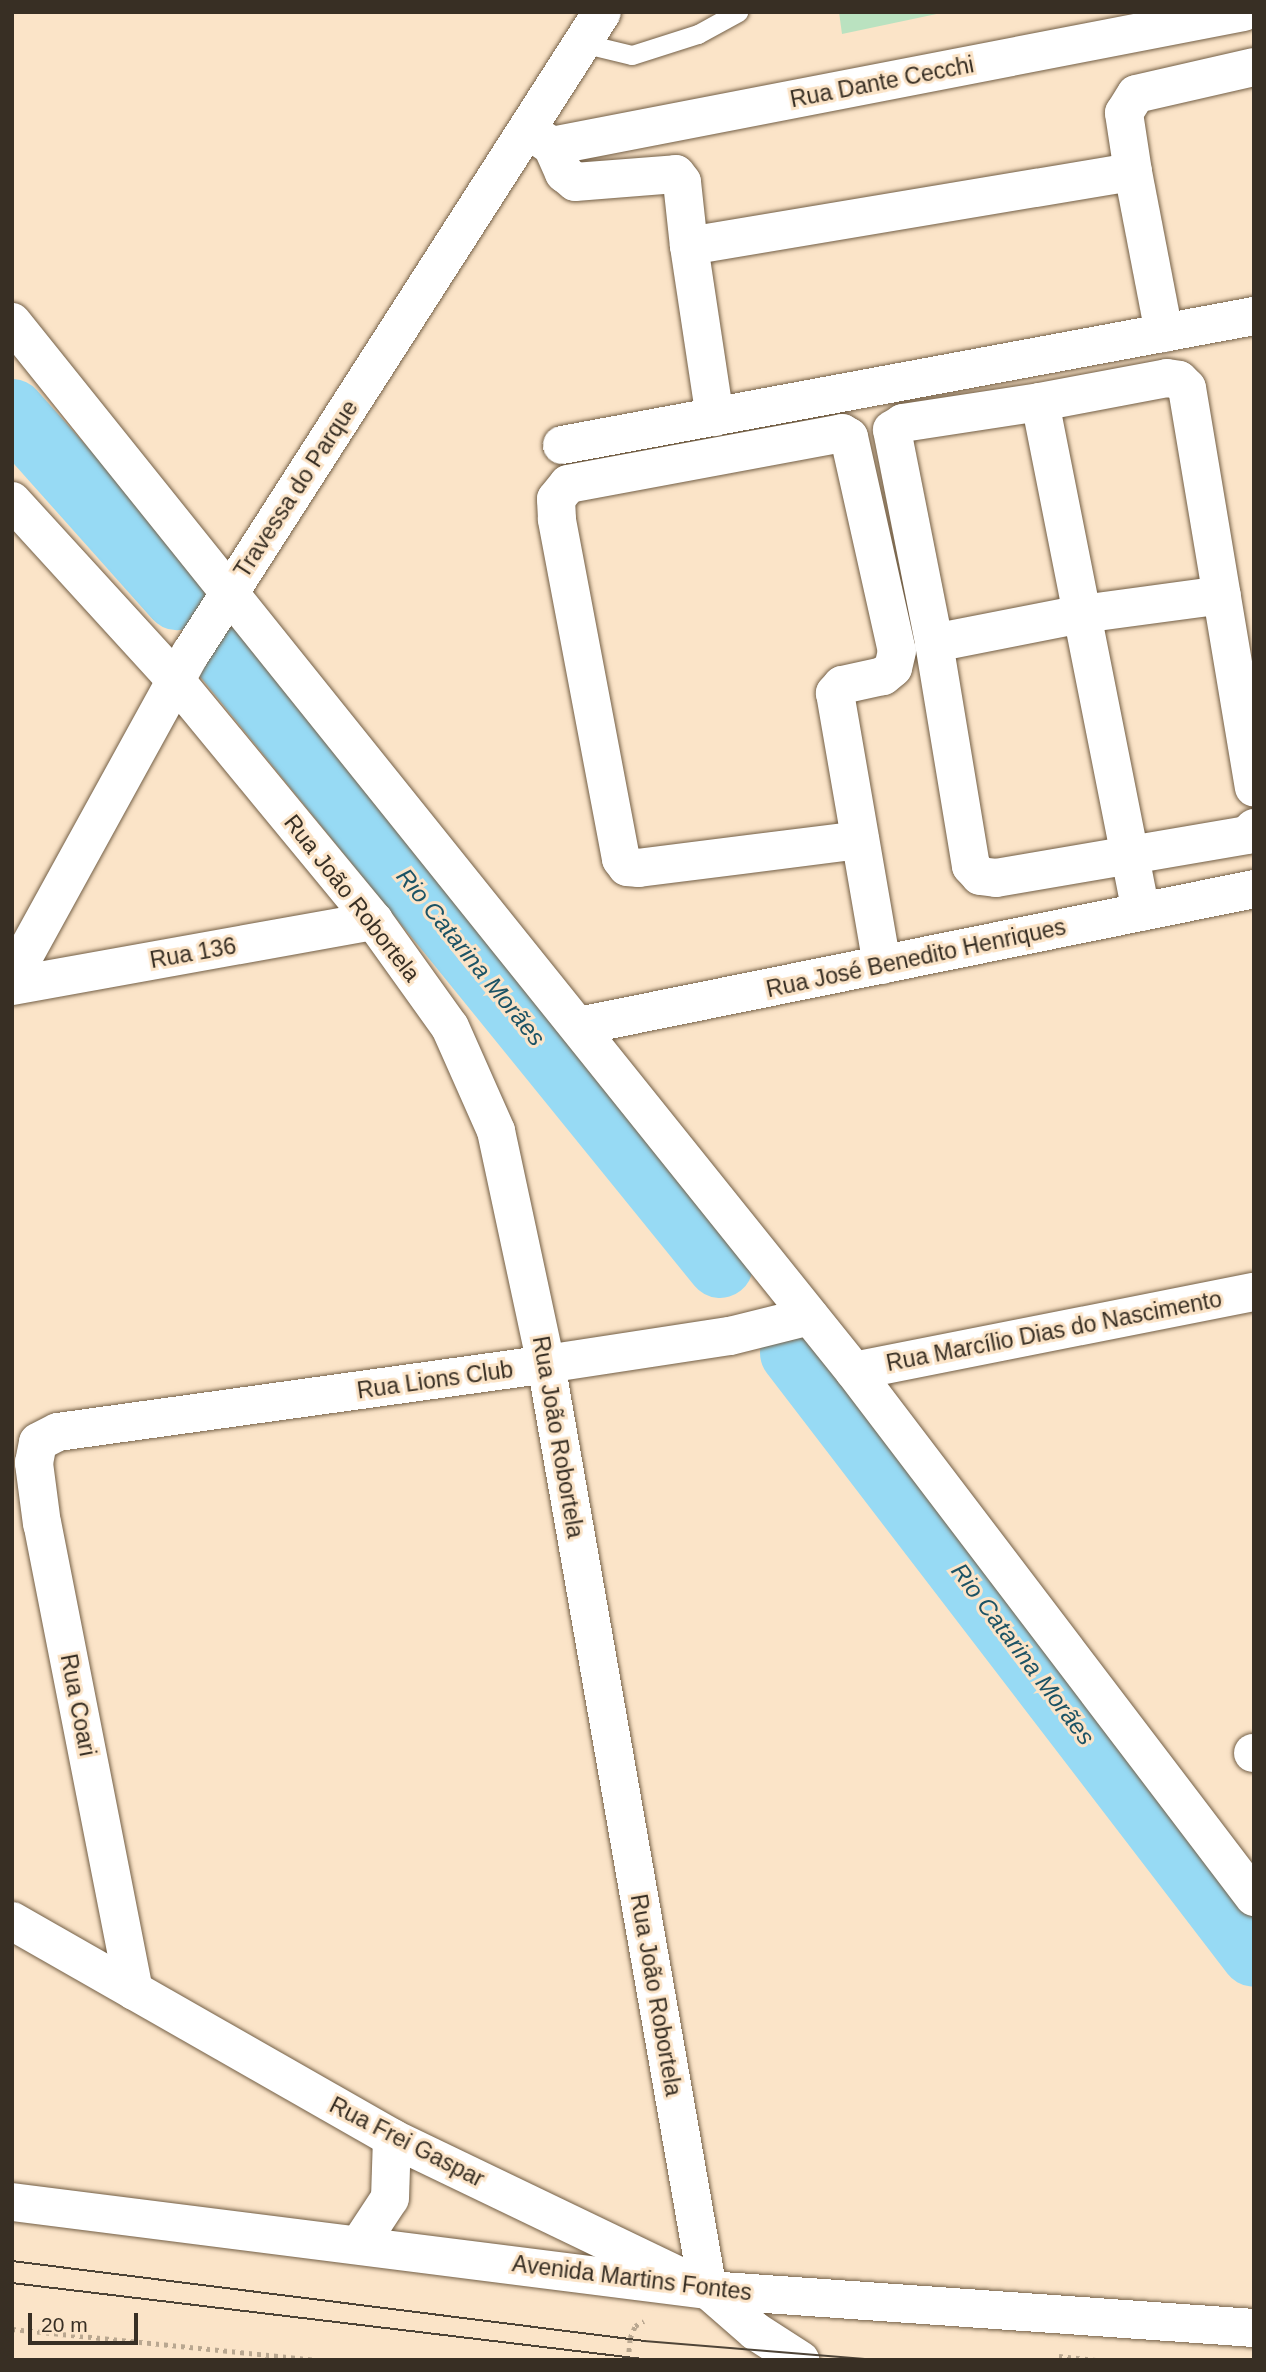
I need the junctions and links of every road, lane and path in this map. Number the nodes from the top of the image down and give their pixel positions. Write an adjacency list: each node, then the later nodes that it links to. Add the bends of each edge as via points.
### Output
1 (738, 12): 3 (lane, via 698,34 632,55)
2 (1243, 12): 5 (street, Rua Dante Cecchi)
3 (592, 28): 5 (street, Travessa do Parque)
4 (1254, 67): 6 (street, via 1136,94 1124,113)
5 (539, 137): 7 (street, via 575,181 676,174 682,181); 16 (street, Travessa do Parque)
6 (1133, 172): 7 (street); 10 (street)
7 (689, 246): 12 (street)
8 (1254, 316): 10 (street)
9 (12, 322): 16 (street)
10 (1164, 333): 12 (street)
11 (1040, 402): 15 (street, via 1167,378 1187,387); 17 (street); 18 (street, via 903,423 892,430)
12 (715, 417): 13 (street)
13 (562, 445)
14 (12, 501): 19 (street, Rua João Robortela)
15 (1222, 595): 17 (street); 20 (street)
16 (223, 602): 19 (street, Travessa do Parque); 30 (street)
17 (1082, 614): 18 (street); 23 (street)
18 (934, 643): 23 (street, via 971,866 980,876 996,878)
19 (184, 667): 26 (street, Rua João Robortela); 28 (street, Travessa do Parque)
20 (1254, 787)
21 (1254, 828): 23 (street, via 1247,835)
22 (860, 840): 22 (street, via 835,693 842,685 883,676 893,668 897,651 849,437 842,433 568,484 556,499 557,519 621,859 627,867); 27 (street)
23 (1129, 853): 25 (street)
24 (1254, 889): 25 (street, Rua José Benedito Henriques)
25 (1141, 912): 27 (street, Rua José Benedito Henriques)
26 (374, 920): 29 (street, Rua 136); 33 (street, Rua João Robortela, via 450,1027 496,1131)
27 (882, 965): 30 (street, Rua José Benedito Henriques)
28 (12, 978)
29 (12, 986)
30 (579, 1026): 32 (street)
31 (1254, 1292): 34 (street, Rua Marcílio Dias do Nascimento)
32 (797, 1320): 33 (street, Rua Lions Club, via 730,1336); 34 (street)
33 (546, 1364): 35 (street, Rua Lions Club); 43 (street, Rua João Robortela)
34 (854, 1371): 37 (street)
35 (58, 1432): 36 (street, Rua Coari, via 38,1442)
36 (27, 1514): 39 (street, Rua Coari)
37 (1254, 1898)
38 (12, 1921): 39 (street, Rua Frei Gaspar)
39 (134, 1991): 40 (street, Rua Frei Gaspar)
40 (392, 2138): 42 (street, via 390,2198); 43 (street, Rua Frei Gaspar)
41 (12, 2202): 42 (street, Avenida Martins Fontes)
42 (359, 2245): 43 (street, Avenida Martins Fontes)
43 (708, 2290): 44 (street, Avenida Martins Fontes); 47 (street, Rua Frei Gaspar, via 755,2331)
44 (1254, 2328)
45 (12, 2329): 46 (path)
46 (316, 2360)
47 (800, 2360)

